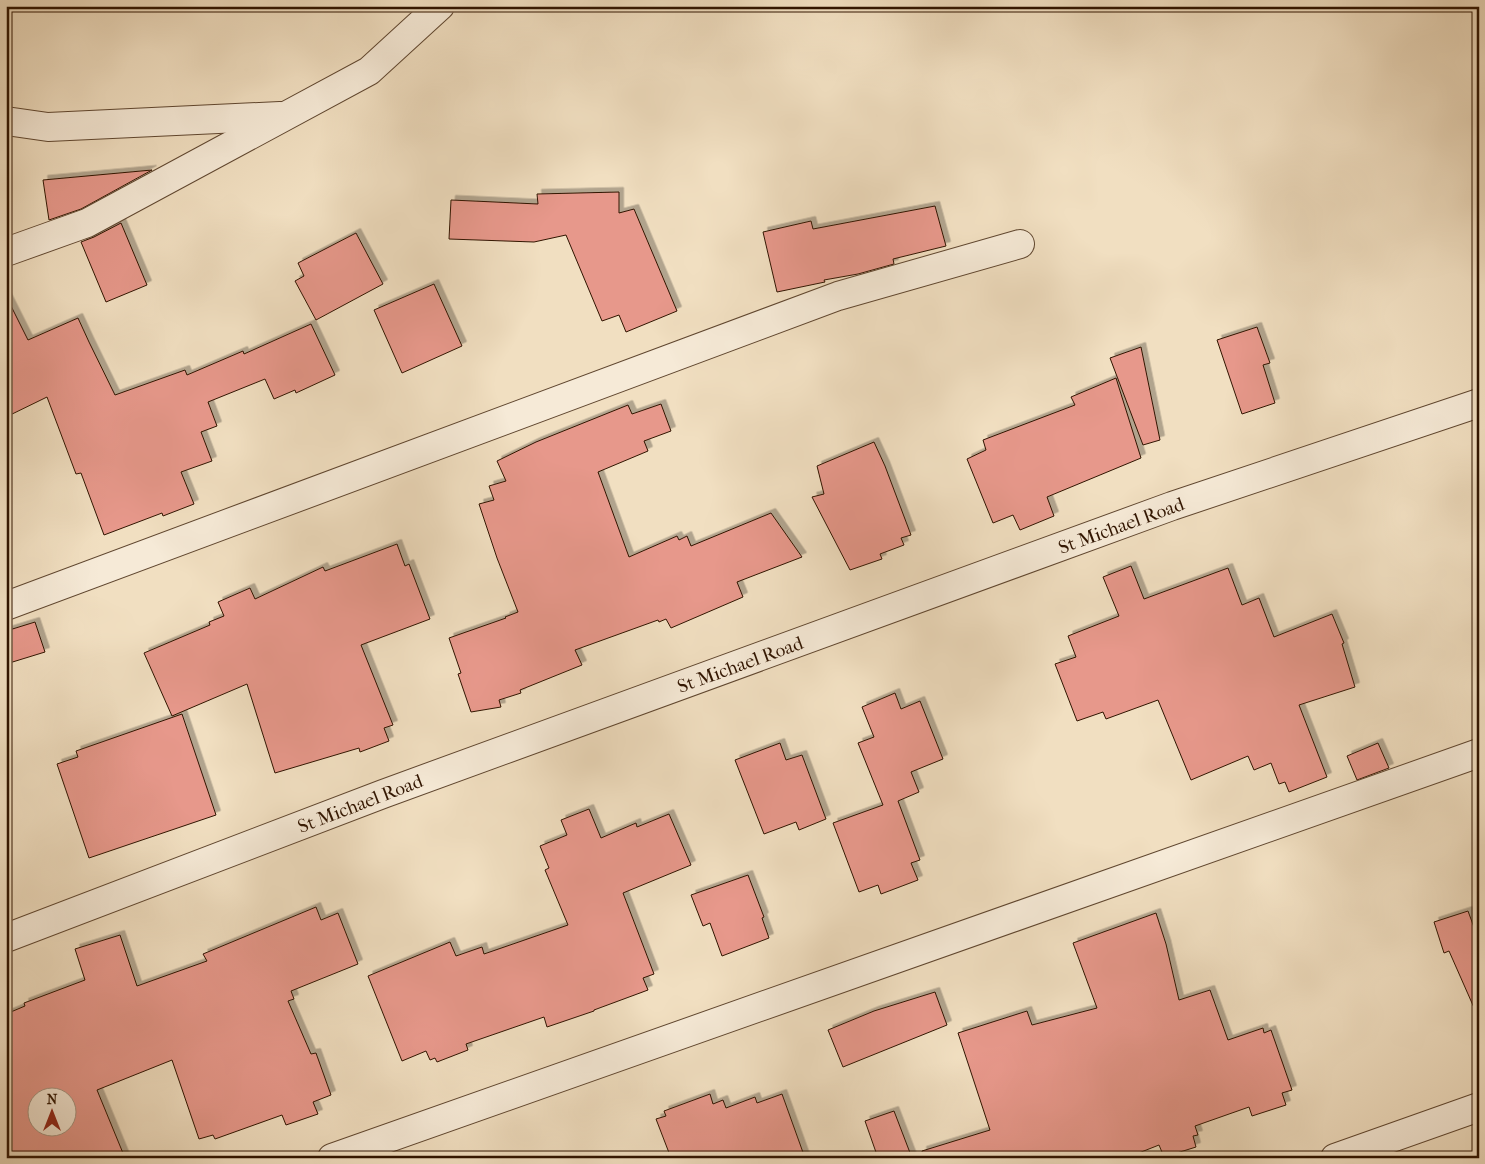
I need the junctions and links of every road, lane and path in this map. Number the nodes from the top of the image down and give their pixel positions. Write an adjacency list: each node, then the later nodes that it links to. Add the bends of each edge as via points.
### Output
1 (440, 6): 2 (street, via 368,71)
2 (286, 116): 3 (street, via 48,127); 5 (street, via 87,224)
3 (6, 121)
4 (1020, 244): 7 (street, via 838,296)
5 (6, 252)
6 (1479, 403): 9 (street, St Michael Road, via 1125,523 382,794)
7 (6, 606)
8 (1479, 753): 11 (street)
9 (6, 938)
10 (1479, 1107): 12 (street)
11 (332, 1158)
12 (1335, 1158)

